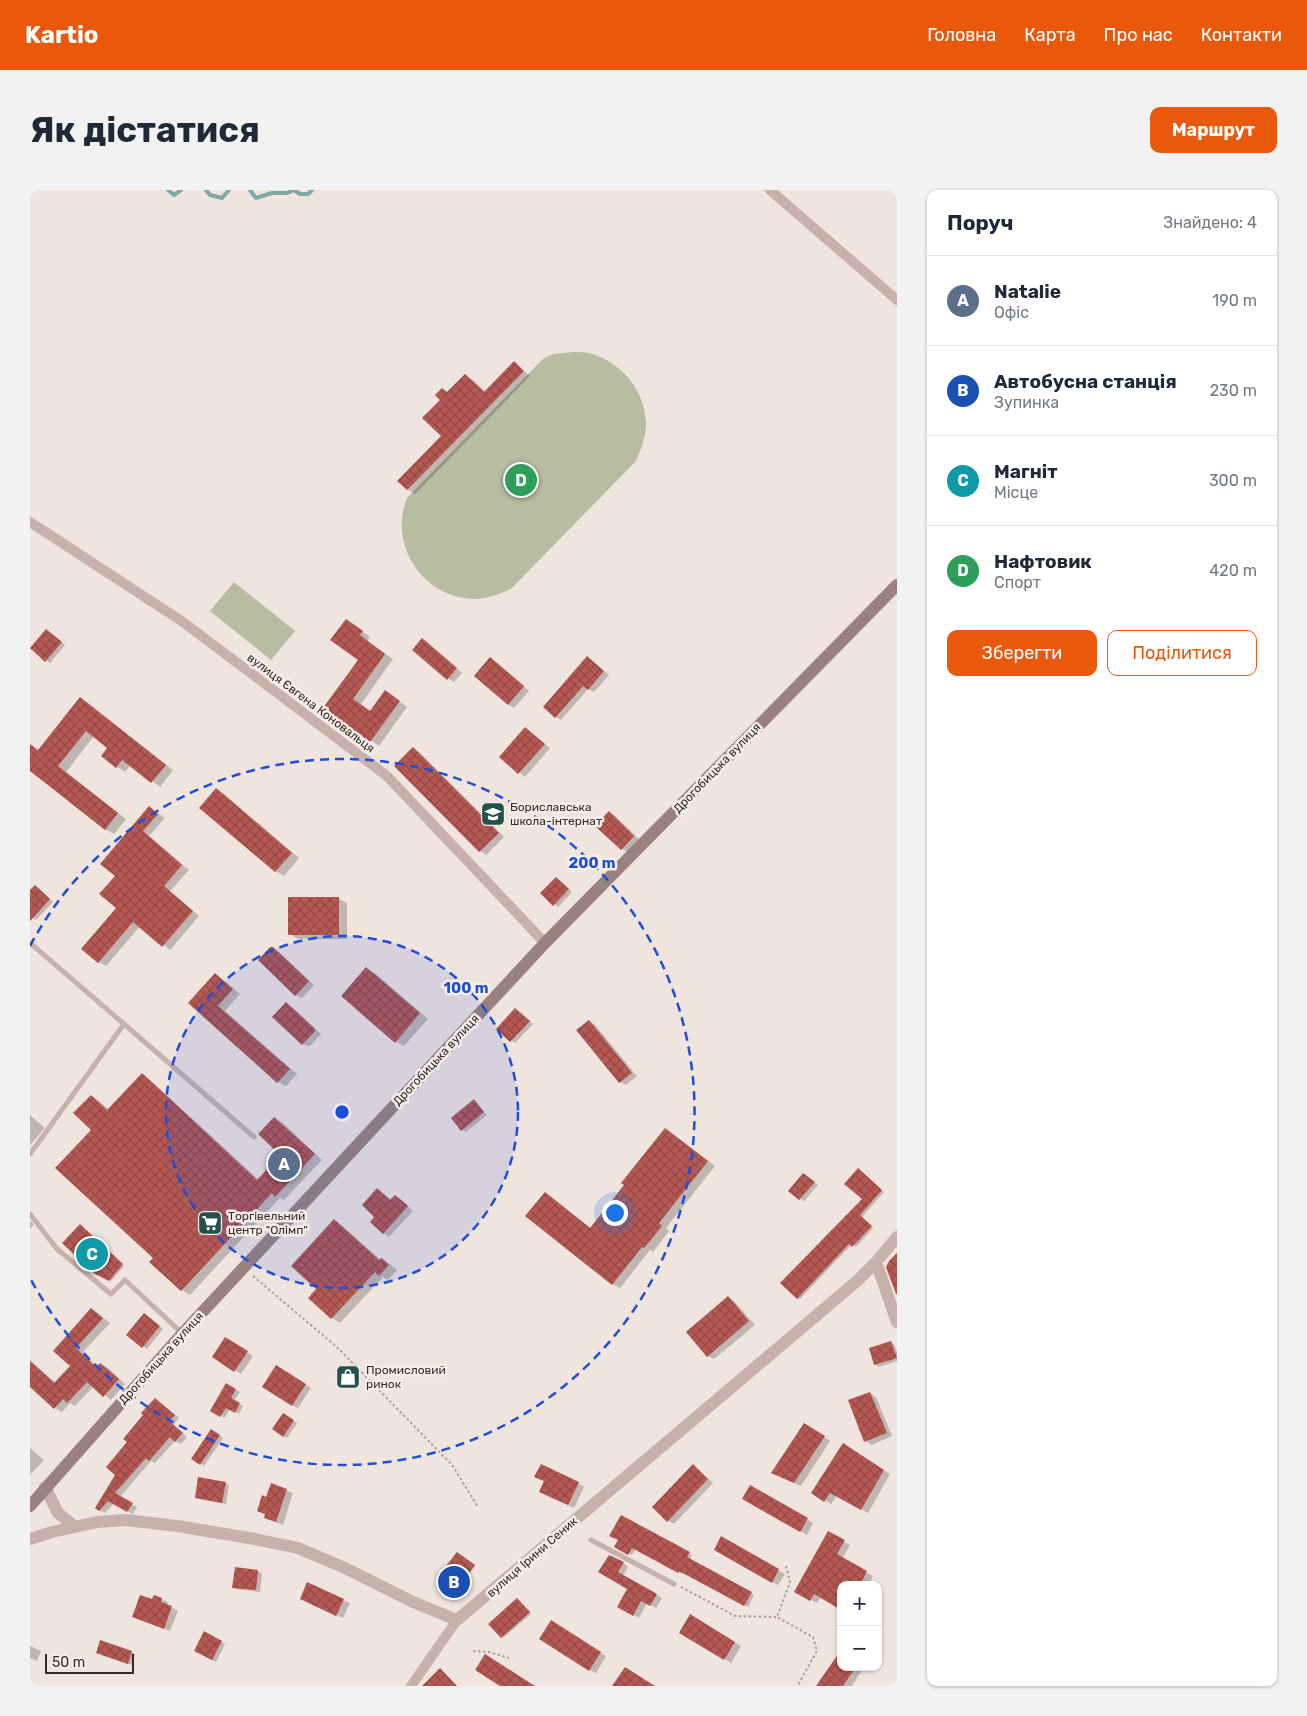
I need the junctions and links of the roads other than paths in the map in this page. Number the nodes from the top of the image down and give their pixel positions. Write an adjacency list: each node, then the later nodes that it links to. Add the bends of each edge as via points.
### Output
1 (770, 190): 2 (street)
2 (897, 300)
3 (30, 522): 6 (street, вулиця Євгена Коновальця, via 183,622 387,776)
4 (897, 585): 6 (main road, Дрогобицька вулиця)
5 (30, 943): 7 (lane)
6 (545, 943): 14 (main road, Дрогобицька вулиця)
7 (124, 1024): 8 (lane); 9 (lane)
8 (254, 1137)
9 (30, 1154)
10 (30, 1214): 14 (lane, via 56,1249 111,1294 125,1280)
11 (897, 1237): 12 (street, вулиця Ірини Сеник)
12 (876, 1262): 13 (street); 21 (street, вулиця Ірини Сеник)
13 (897, 1322)
14 (182, 1334): 15 (main road, Дрогобицька вулиця)
15 (45, 1487): 16 (main road, Дрогобицька вулиця); 17 (street, via 58,1513)
16 (30, 1506)
17 (74, 1527): 18 (street); 21 (street, via 126,1520 298,1548)
18 (30, 1539)
19 (591, 1540): 20 (lane)
20 (674, 1584)
21 (457, 1620): 22 (street)
22 (411, 1686)

